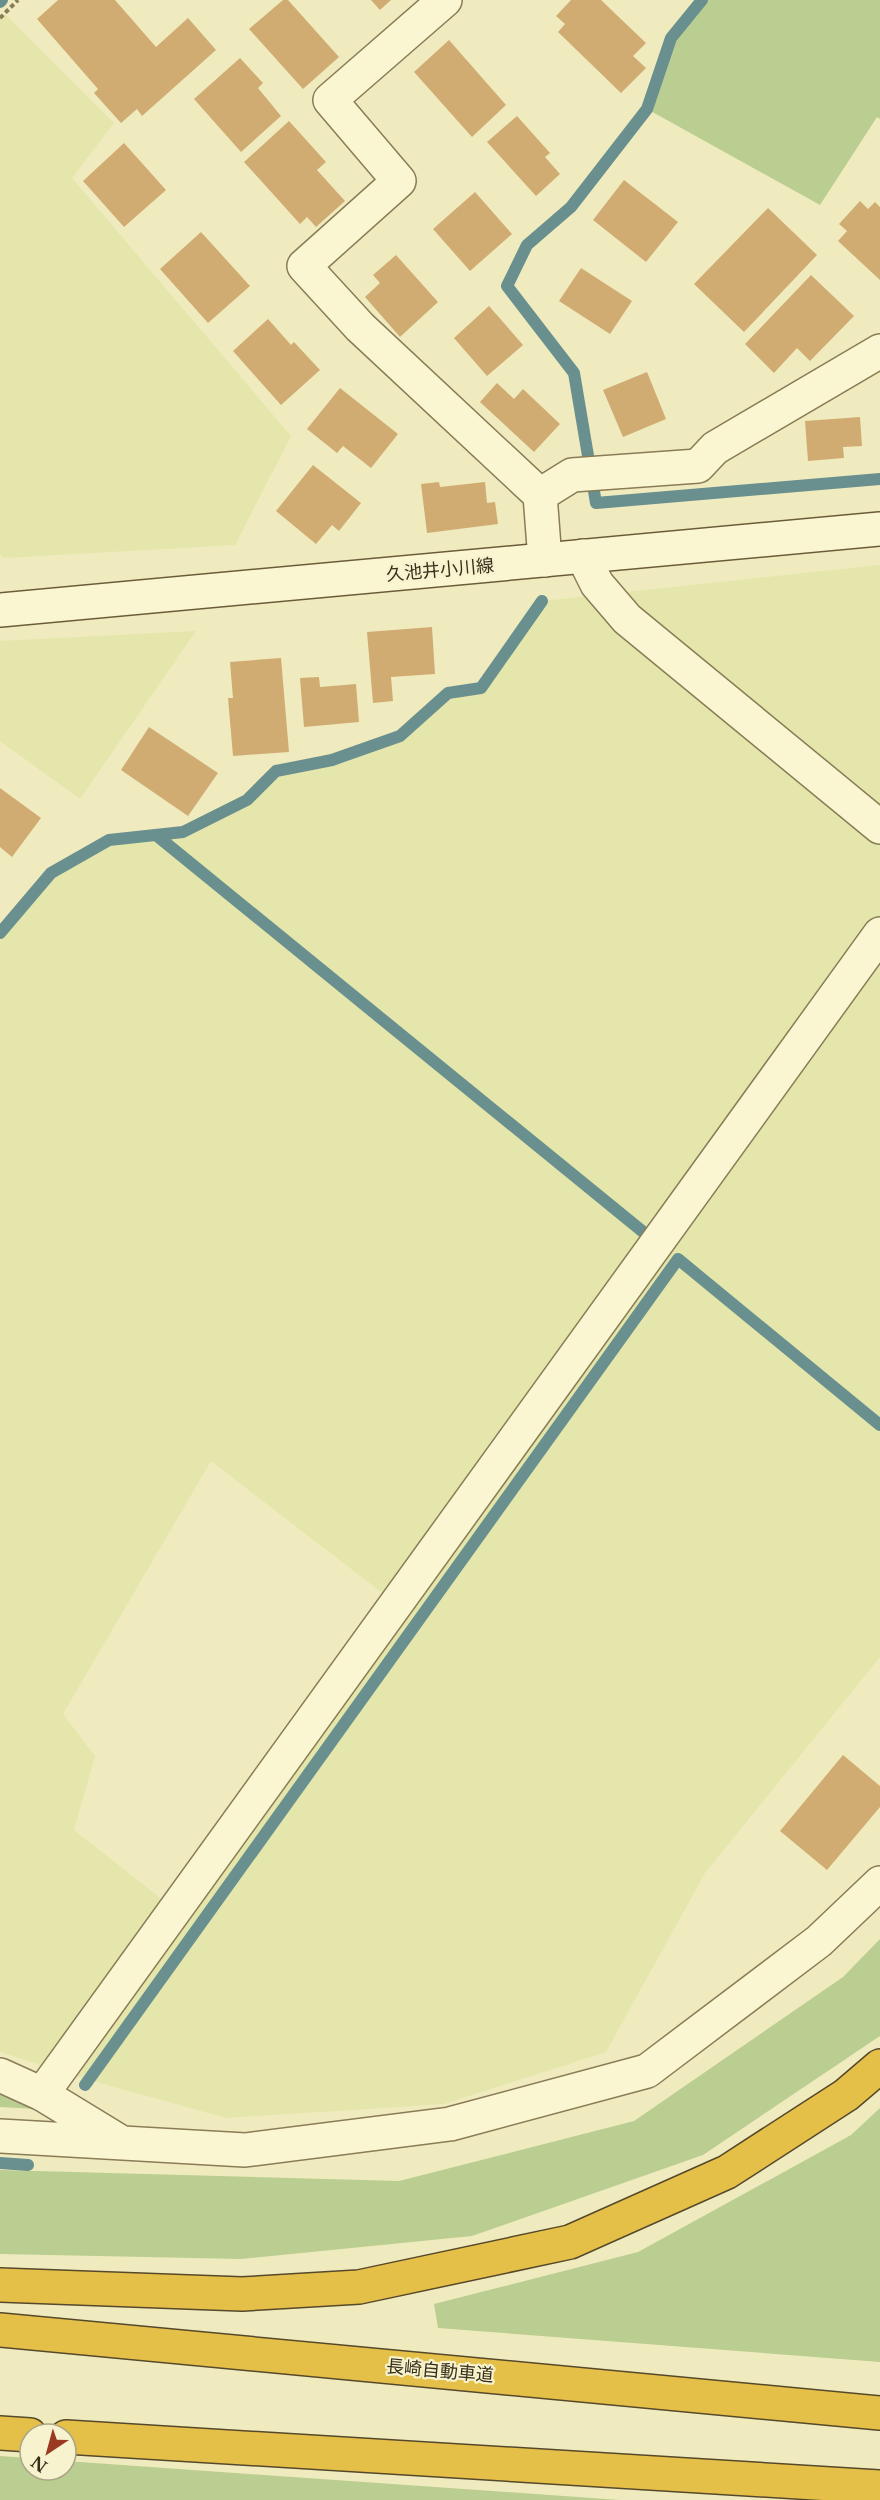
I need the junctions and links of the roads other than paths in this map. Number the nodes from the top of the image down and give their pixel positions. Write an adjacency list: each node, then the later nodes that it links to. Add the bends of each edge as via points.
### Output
1 (444, 0): 3 (street, via 330,100 399,181 304,266 360,327)
2 (880, 351): 3 (street, via 715,448 698,466 572,475)
3 (540, 495): 6 (street)
4 (880, 530): 5 (street, 久池井小川線)
5 (583, 556): 6 (street, 久池井小川線); 8 (street, via 597,584 627,619)
6 (545, 560): 7 (street, 久池井小川線)
7 (0, 609)
8 (880, 827)
9 (880, 934): 13 (street)
10 (880, 1883): 15 (street, via 819,1941 647,2071 450,2124 244,2150)
11 (880, 2066): 16 (highway, via 846,2095 728,2172 570,2242 359,2287 242,2294)
12 (0, 2075): 13 (street)
13 (42, 2094): 15 (street)
14 (0, 2136): 15 (street)
15 (122, 2143)
16 (0, 2285)
17 (0, 2330): 18 (highway, 長崎自動車道)
18 (880, 2413)
19 (0, 2433): 20 (highway)
20 (18, 2434)
21 (78, 2439): 22 (highway)
22 (880, 2487)

